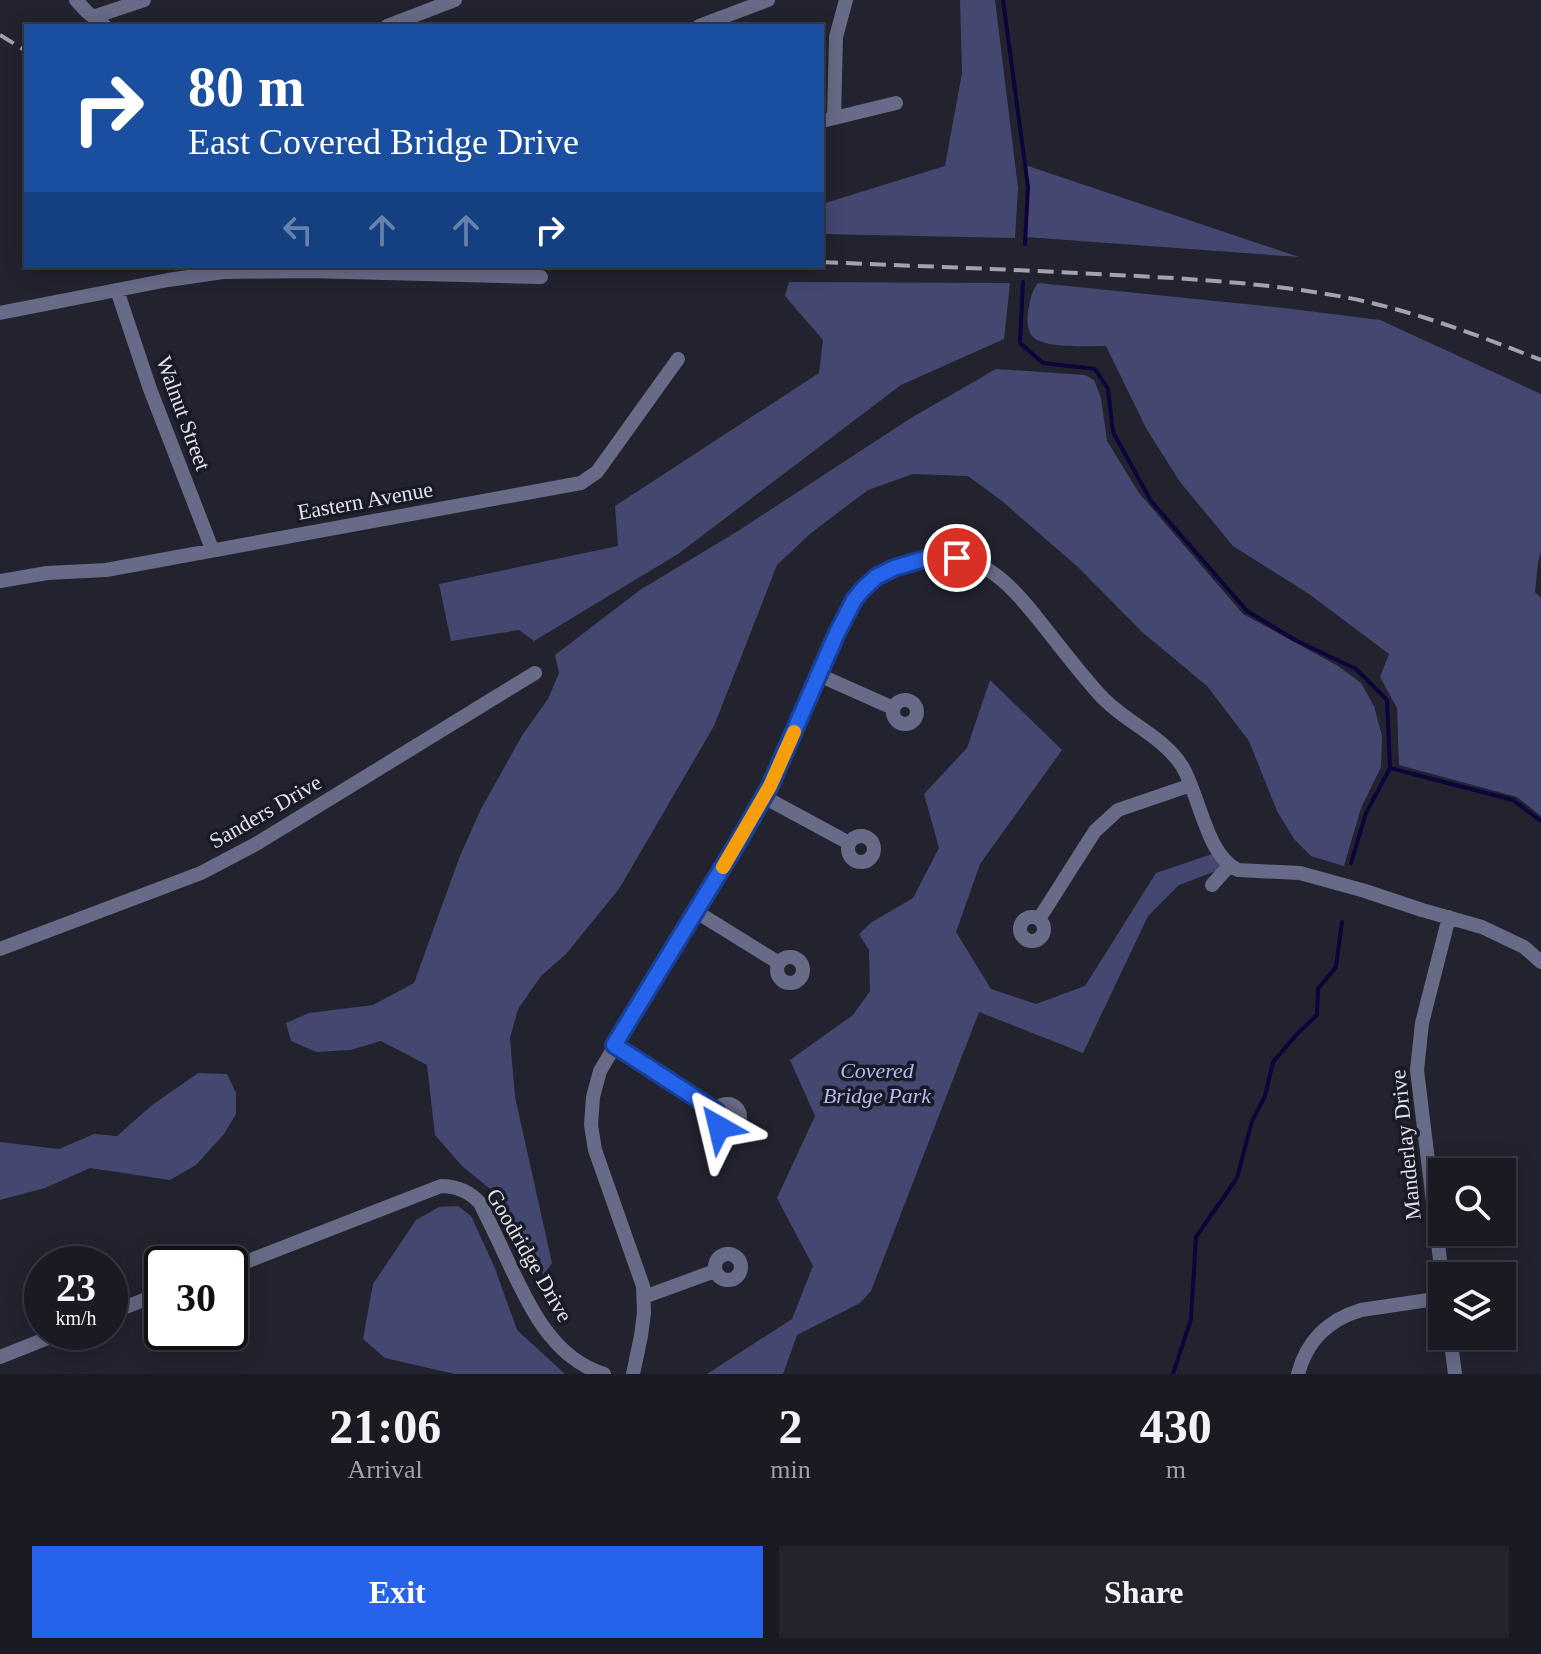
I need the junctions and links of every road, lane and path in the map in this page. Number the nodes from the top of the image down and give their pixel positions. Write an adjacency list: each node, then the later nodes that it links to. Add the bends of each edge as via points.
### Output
1 (76, 0): 6 (street)
2 (144, 0): 6 (street)
3 (455, 0): 8 (street)
4 (768, 0): 9 (street)
5 (846, 0): 11 (street, via 836,37)
6 (93, 17): 7 (street)
7 (102, 24)
8 (392, 24)
9 (704, 24)
10 (896, 103): 11 (street)
11 (828, 119)
12 (541, 277): 13 (street, via 223,272)
13 (117, 290): 14 (street); 16 (street, Walnut Street)
14 (0, 313)
15 (678, 359): 16 (street, Eastern Avenue, via 597,472 581,483)
16 (212, 549): 17 (street, Eastern Avenue, via 106,570)
17 (0, 581)
18 (535, 673): 29 (street, Sanders Drive, via 201,873)
19 (819, 675): 20 (street); 21 (street, via 850,608 876,577 931,557 971,562 1015,591 1101,696 1173,754); 22 (street)
20 (893, 708)
21 (1191, 785): 24 (street, via 1213,844); 28 (street, via 1106,819)
22 (764, 797): 23 (street); 26 (street)
23 (849, 843)
24 (1229, 866): 25 (street); 27 (street, via 1300,873)
25 (1212, 885)
26 (695, 911): 31 (street); 32 (street)
27 (1449, 917): 30 (street, via 1496,932); 35 (street, Manderlay Drive, via 1422,1023 1417,1070)
28 (1039, 919)
29 (0, 949)
30 (1541, 962)
31 (779, 963)
32 (614, 1045): 33 (street); 37 (street, via 600,1071 591,1125)
33 (716, 1111)
34 (248, 1261): 42 (street, Goodridge Drive, via 441,1186 462,1189 480,1203 538,1320 572,1358)
35 (1440, 1262)
36 (715, 1271): 37 (street)
37 (644, 1297): 43 (street)
38 (1428, 1300): 44 (street, via 1350,1313 1329,1324 1312,1341)
39 (24, 1347): 41 (street)
40 (1452, 1350): 45 (street)
41 (0, 1357)
42 (604, 1374)
43 (633, 1374)
44 (1298, 1374)
45 (1455, 1374)

